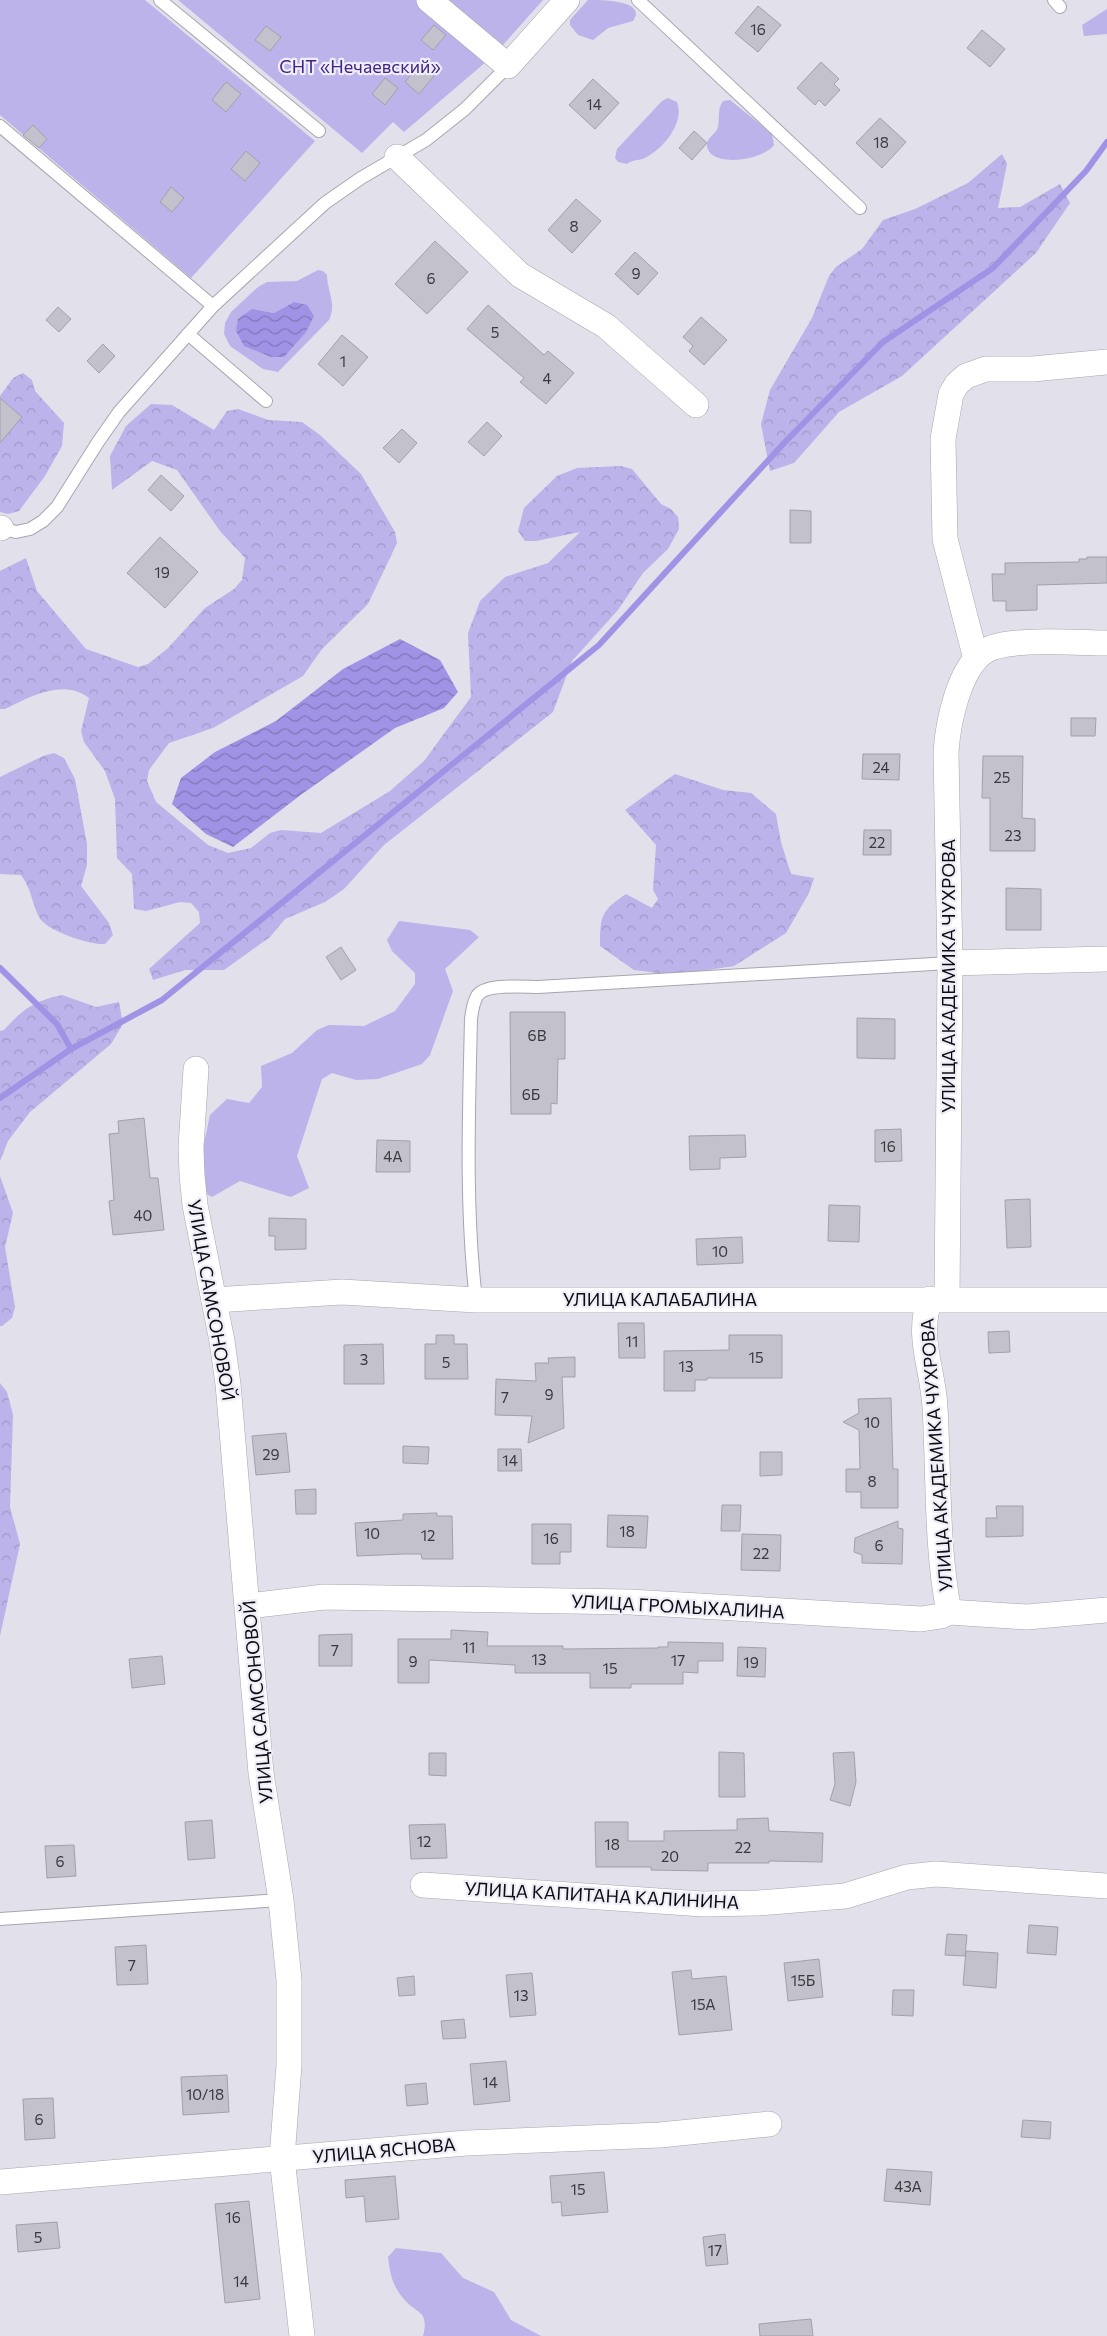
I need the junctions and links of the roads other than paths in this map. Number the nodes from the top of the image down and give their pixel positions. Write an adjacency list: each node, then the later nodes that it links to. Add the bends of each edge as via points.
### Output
1 (160, 0): 7 (lane)
2 (429, 0): 5 (street)
3 (567, 0): 5 (street)
4 (638, 0): 9 (lane)
5 (508, 66): 8 (lane, via 465,110 426,140)
6 (0, 126): 10 (lane)
7 (319, 131)
8 (397, 157): 10 (lane, via 325,203); 14 (street, via 520,275 606,326)
9 (860, 208)
10 (213, 306): 11 (lane)
11 (188, 334): 13 (lane); 15 (lane, via 120,412 58,507 30,528 16,532)
12 (1107, 362): 17 (street, via 1048,368 986,369 966,376 951,394 943,439 945,539)
13 (266, 401)
14 (696, 405)
15 (0, 528)
16 (1107, 643): 17 (street, via 1003,645 985,652)
17 (976, 660): 19 (street, УЛИЦА АКАДЕМИКА ЧУХРОВА, via 960,689 947,732)
18 (1107, 959): 19 (street)
19 (950, 963): 21 (street, УЛИЦА АКАДЕМИКА ЧУХРОВА); 23 (lane, via 497,987 478,994 471,1019 468,1146)
20 (196, 1069): 22 (street, УЛИЦА САМСОНОВОЙ, via 192,1175)
21 (938, 1299): 23 (street, УЛИЦА КАЛАБАЛИНА); 24 (street, УЛИЦА КАЛАБАЛИНА); 27 (street, УЛИЦА АКАДЕМИКА ЧУХРОВА, via 923,1324 935,1405 942,1570)
22 (214, 1300): 23 (street, УЛИЦА КАЛАБАЛИНА, via 342,1292); 25 (street, УЛИЦА САМСОНОВОЙ, via 229,1393)
23 (476, 1300)
24 (1107, 1300)
25 (248, 1606): 27 (street, УЛИЦА ГРОМЫХАЛИНА, via 306,1598 356,1597 662,1603 921,1619); 30 (street, УЛИЦА САМСОНОВОЙ, via 261,1773)
26 (1107, 1610): 27 (street, УЛИЦА ГРОМЫХАЛИНА, via 1027,1617)
27 (949, 1612)
28 (423, 1885): 29 (street, УЛИЦА КАПИТАНА КАЛИНИНА, via 703,1904 845,1896 907,1877 936,1874)
29 (1107, 1886)
30 (281, 1900): 31 (lane); 33 (street, УЛИЦА САМСОНОВОЙ, via 289,1980 290,2065)
31 (0, 1919)
32 (769, 2124): 33 (street, УЛИЦА ЯСНОВА, via 660,2135 467,2143)
33 (282, 2158): 34 (street, УЛИЦА ЯСНОВА); 35 (street, УЛИЦА САМСОНОВОЙ)
34 (0, 2182)
35 (302, 2336)

